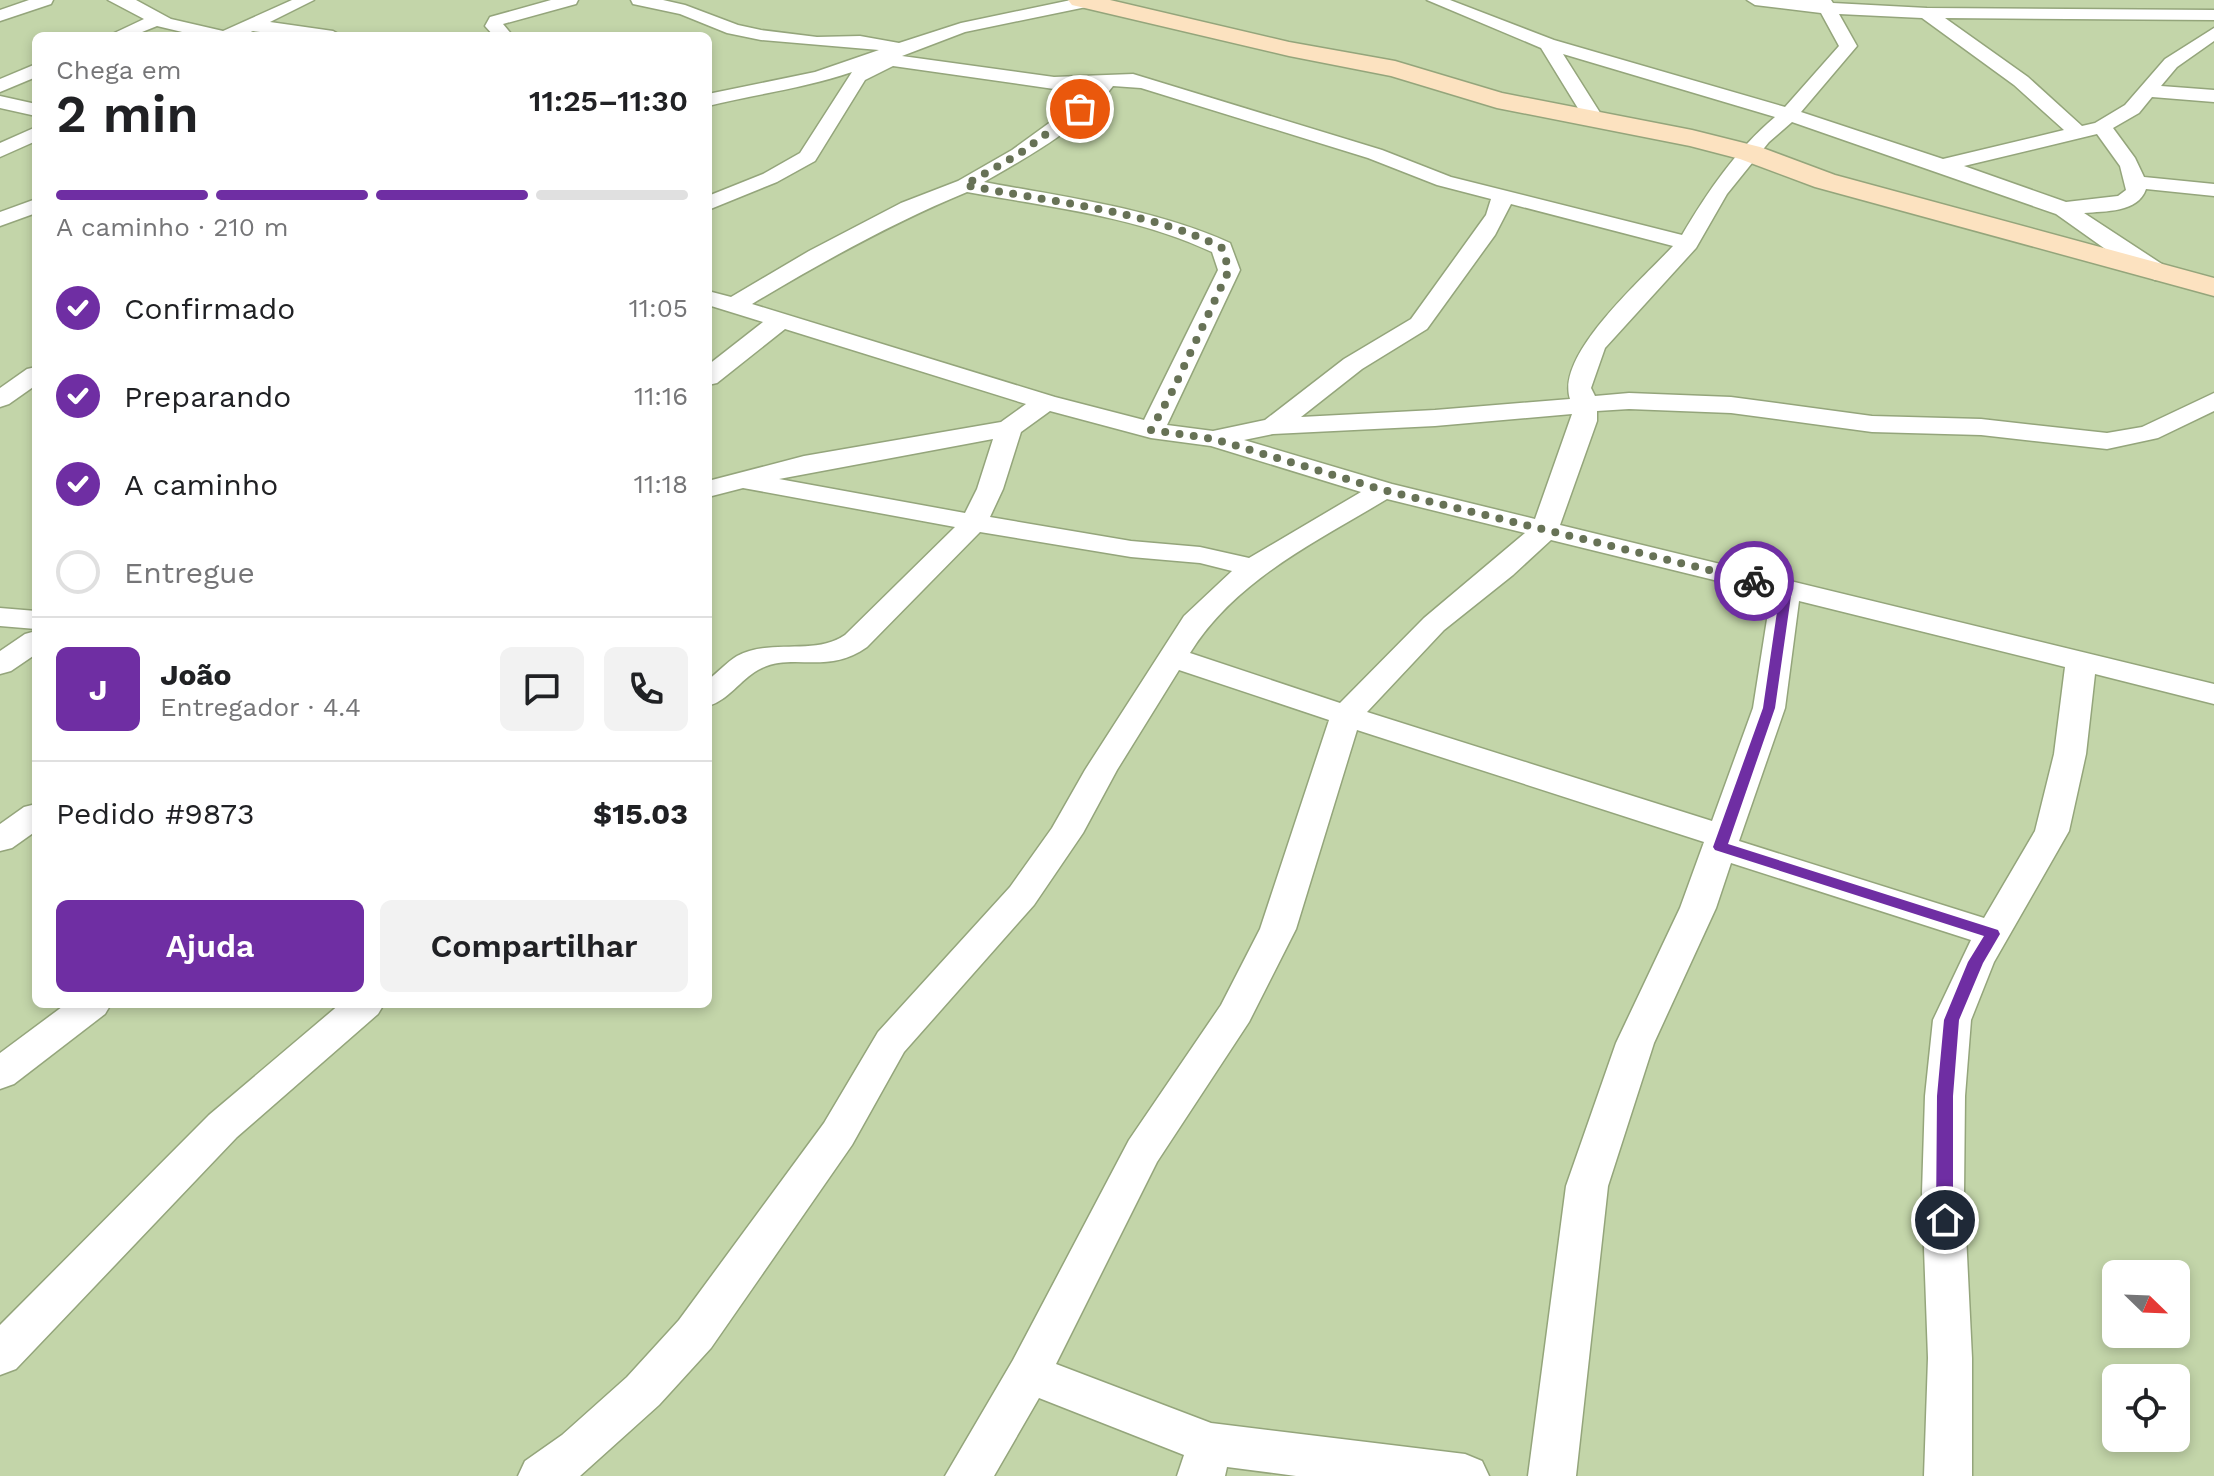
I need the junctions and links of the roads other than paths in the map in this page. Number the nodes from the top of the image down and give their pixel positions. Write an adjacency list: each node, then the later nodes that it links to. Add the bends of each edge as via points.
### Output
1 (45, 0): 12 (street)
2 (116, 0): 13 (street)
3 (306, 0): 14 (street)
4 (570, 0): 19 (street, via 496,21)
5 (639, 0): 22 (street, via 761,35 860,41)
6 (1088, 0): 22 (street, via 1011,16); 32 (street)
7 (1435, 0): 21 (street)
8 (1755, 0): 9 (street)
9 (1826, 4): 10 (street); 31 (street, via 1848,46)
10 (1926, 13): 11 (street); 35 (street, via 2021,81)
11 (2214, 15)
12 (0, 16)
13 (156, 20): 15 (street); 16 (street)
14 (250, 25): 17 (street); 18 (street)
15 (127, 32)
16 (207, 32)
17 (233, 32)
18 (303, 32)
19 (500, 32)
20 (2214, 33): 26 (street, via 2171,63)
21 (1548, 44): 31 (street); 32 (street)
22 (894, 54): 24 (street, via 977,74 1054,83); 28 (street, via 819,77); 45 (street, via 858,76 808,157)
23 (32, 72): 25 (street)
24 (1107, 82): 42 (street, via 1092,101 1019,154); 44 (street, via 1133,80 1174,90 1444,181)
25 (0, 86)
26 (2150, 91): 27 (street); 33 (street)
27 (2214, 96)
28 (712, 99)
29 (0, 102): 30 (street)
30 (32, 109)
31 (1789, 115): 39 (street); 40 (street)
32 (1594, 119): 39 (street)
33 (2102, 127): 35 (street); 41 (street)
34 (0, 131): 36 (street)
35 (2077, 132): 40 (street)
36 (32, 133)
37 (32, 135): 38 (street)
38 (0, 151)
39 (1750, 153): 49 (street, via 1718,192); 50 (street, via 1825,181)
40 (1945, 165): 47 (street)
41 (2137, 182): 43 (street); 47 (street, via 2132,199)
42 (965, 185): 53 (street, via 909,208); 64 (street, via 1144,221 1222,248 1229,270)
43 (2214, 190)
44 (1503, 195): 49 (street); 62 (street, via 1484,235 1419,324 1353,364)
45 (712, 202)
46 (32, 207): 48 (street)
47 (2064, 209): 50 (street)
48 (0, 220)
49 (1688, 243): 61 (street, via 1594,346 1579,388)
50 (2163, 275): 51 (street)
51 (2214, 287)
52 (712, 299): 53 (street)
53 (736, 304): 54 (street)
54 (782, 320): 55 (street); 60 (street)
55 (712, 374)
56 (32, 377): 58 (street)
57 (32, 394): 58 (street)
58 (5, 396)
59 (2214, 401): 61 (street, via 2149,433 2107,441 1981,427 1872,424 1731,405)
60 (1046, 402): 63 (street); 64 (street)
61 (1585, 405): 62 (street); 70 (street)
62 (1273, 426): 65 (street)
63 (1009, 428): 66 (street); 69 (street)
64 (1151, 430): 65 (street)
65 (1214, 439): 68 (street)
66 (743, 480): 67 (street); 69 (street)
67 (712, 488)
68 (1383, 490): 70 (street); 71 (street)
69 (975, 520): 71 (street); 79 (street, via 926,574 839,653 749,662)
70 (1544, 531): 72 (street); 81 (street, via 1434,624)
71 (1253, 568): 76 (street, via 1194,622)
72 (1786, 589): 77 (street); 84 (street, via 1769,708)
73 (0, 617): 74 (street)
74 (32, 620)
75 (32, 643): 78 (street)
76 (1171, 657): 81 (street); 92 (street, via 1066,833 1022,896 891,1042 838,1134 695,1334 643,1391)
77 (2081, 661): 80 (street); 85 (street, via 2070,754 2052,831)
78 (0, 665)
79 (712, 693)
80 (2214, 694)
81 (1346, 715): 84 (street); 90 (street, via 1278,929 1236,1012 1143,1151)
82 (32, 818): 83 (street)
83 (0, 840)
84 (1722, 841): 85 (street); 95 (street, via 1698,908 1635,1043 1587,1186)
85 (1993, 934): 96 (street, via 1952,1020 1945,1096)
86 (87, 1008): 88 (street)
87 (360, 1008): 89 (street, via 223,1126)
88 (0, 1074)
89 (0, 1355)
90 (1029, 1374): 91 (street); 93 (street)
91 (1206, 1460): 94 (street)
92 (542, 1476)
93 (969, 1476)
94 (1465, 1476)
95 (1552, 1476)
96 (1948, 1476)

